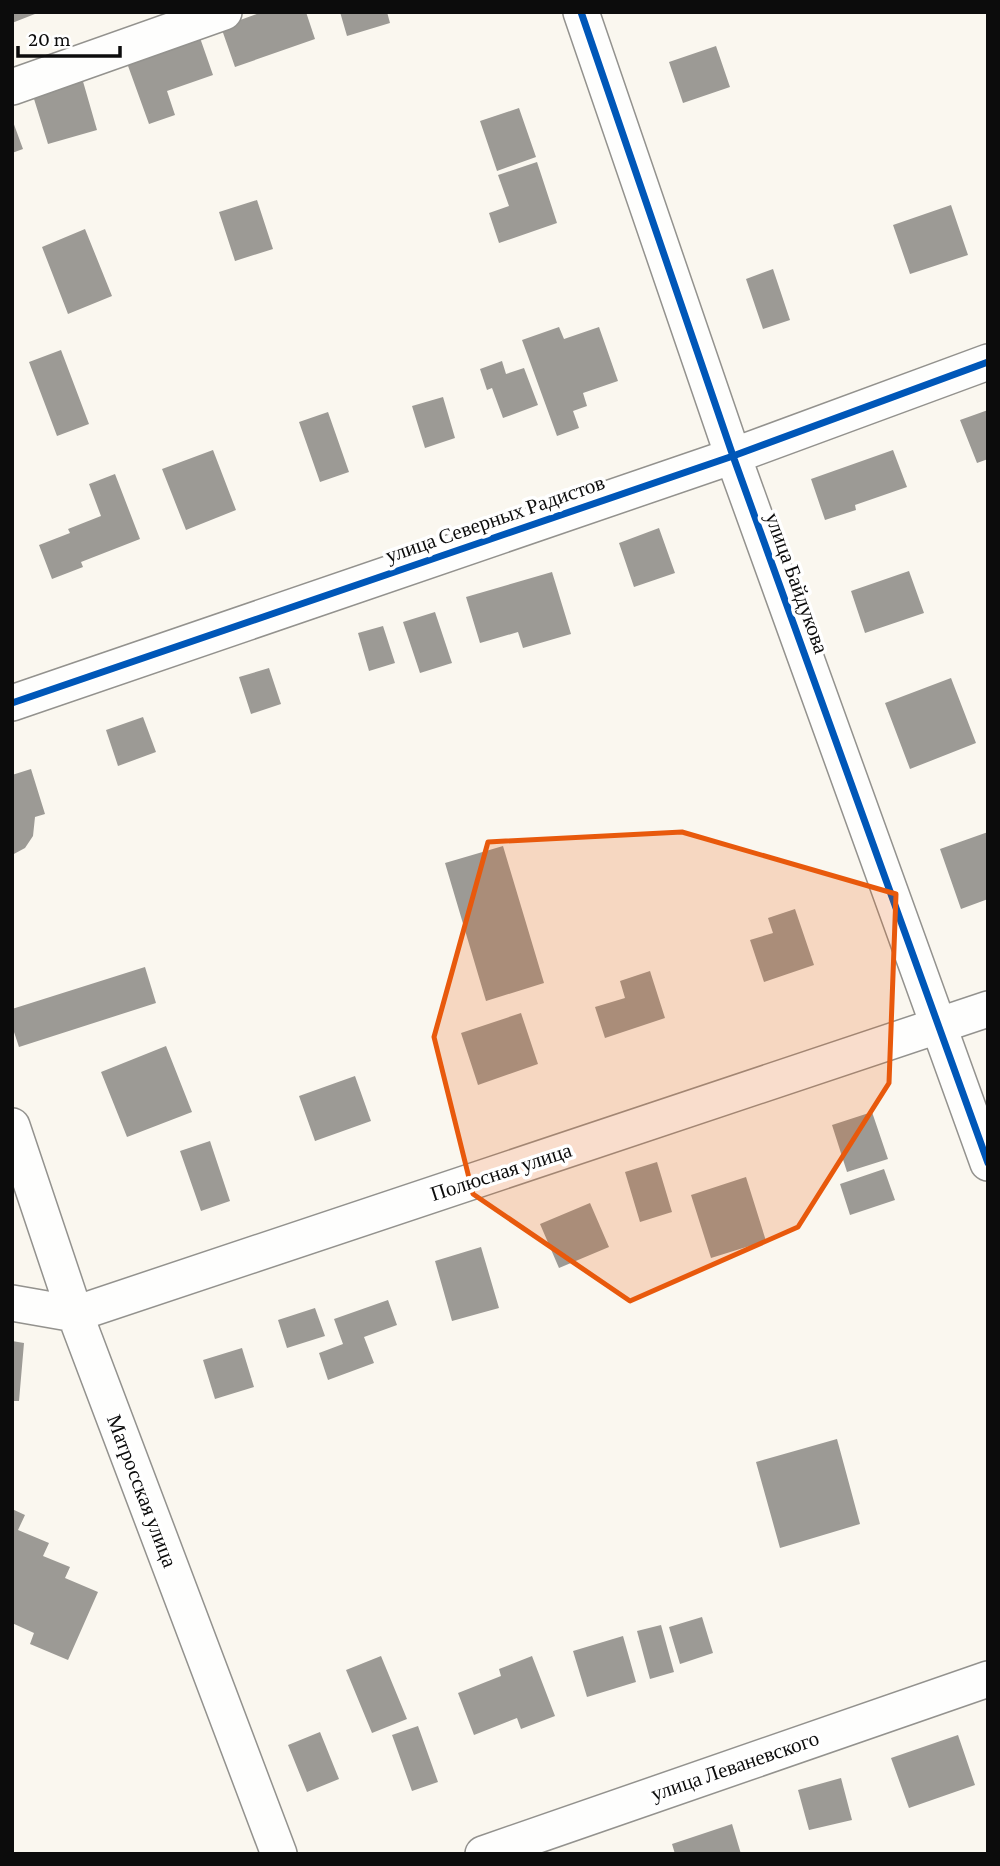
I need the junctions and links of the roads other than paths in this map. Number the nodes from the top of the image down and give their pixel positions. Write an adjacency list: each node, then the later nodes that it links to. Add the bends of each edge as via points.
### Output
1 (223, 12): 3 (street)
2 (582, 12): 5 (street, улица Байдукова)
3 (12, 87)
4 (988, 362): 5 (street, улица Северных Радистов)
5 (733, 456): 6 (street, улица Северных Радистов); 8 (street, улица Байдукова)
6 (12, 704)
7 (988, 1009): 8 (street, Полюсная улица)
8 (938, 1027): 10 (street, улица Байдукова); 12 (street, Полюсная улица)
9 (12, 1126): 12 (street, Матросская улица)
10 (988, 1163)
11 (12, 1303): 12 (street, Полюсная улица)
12 (75, 1314): 14 (street, Матросская улица)
13 (988, 1679): 15 (street, улица Леваневского)
14 (279, 1854)
15 (483, 1854)

